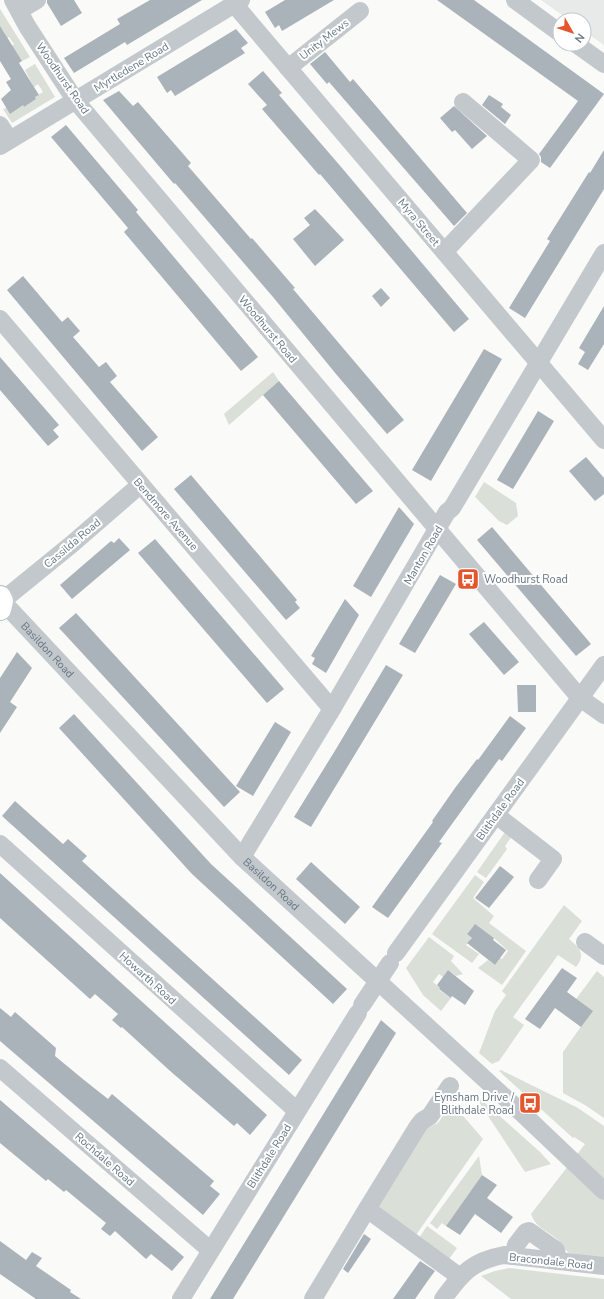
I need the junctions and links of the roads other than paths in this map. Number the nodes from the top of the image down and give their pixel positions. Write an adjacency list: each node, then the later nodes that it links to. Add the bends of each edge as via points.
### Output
1 (37, 0): 4 (street)
2 (515, 0): 6 (street)
3 (237, 2): 9 (street, Myra Street); 10 (street, Myrtledene Road)
4 (17, 5): 10 (street, Woodhurst Road, via 27,26)
5 (360, 11): 9 (street, Unity Mews)
6 (552, 27)
7 (587, 52): 8 (street)
8 (604, 64)
9 (288, 68): 13 (street, Myra Street)
10 (75, 100): 12 (street, Myrtledene Road); 19 (street, Woodhurst Road)
11 (463, 102): 13 (street, via 531,160)
12 (3, 137)
13 (445, 251): 16 (street, Myra Street)
14 (604, 253): 16 (street, Manton Road)
15 (0, 319): 18 (street, Bendmore Avenue)
16 (538, 362): 17 (street, Myra Street); 19 (street, Manton Road)
17 (604, 440)
18 (140, 485): 20 (street, Cassilda Road); 23 (street, Bendmore Avenue)
19 (438, 530): 22 (street, Woodhurst Road); 23 (street, Manton Road)
20 (1, 602): 27 (street, Basildon Road)
21 (604, 665): 22 (street, Blithdale Road)
22 (580, 698): 24 (street, Woodhurst Road); 25 (street, Blithdale Road)
23 (332, 710): 27 (street, Manton Road)
24 (604, 715)
25 (496, 815): 28 (street, via 553,859); 29 (street, Blithdale Road)
26 (0, 844): 32 (street, Howarth Road)
27 (242, 858): 29 (street, Basildon Road)
28 (538, 880)
29 (377, 981): 32 (street, Blithdale Road); 33 (street, Basildon Road)
30 (0, 1068): 35 (street, Rochdale Road)
31 (450, 1086): 34 (street, via 430,1116 418,1126)
32 (297, 1112): 35 (street, Blithdale Road)
33 (604, 1191)
34 (367, 1209): 39 (street); 41 (street)
35 (210, 1250): 40 (street, Blithdale Road)
36 (513, 1256): 37 (street, Bracondale Road); 37 (street, via 516,1246 529,1231 556,1250); 39 (street, Bracondale Road, via 489,1258 477,1263)
37 (558, 1261): 38 (street, Bracondale Road)
38 (604, 1266)
39 (460, 1277): 42 (street, Bracondale Road)
40 (181, 1299)
41 (313, 1299)
42 (443, 1299)

